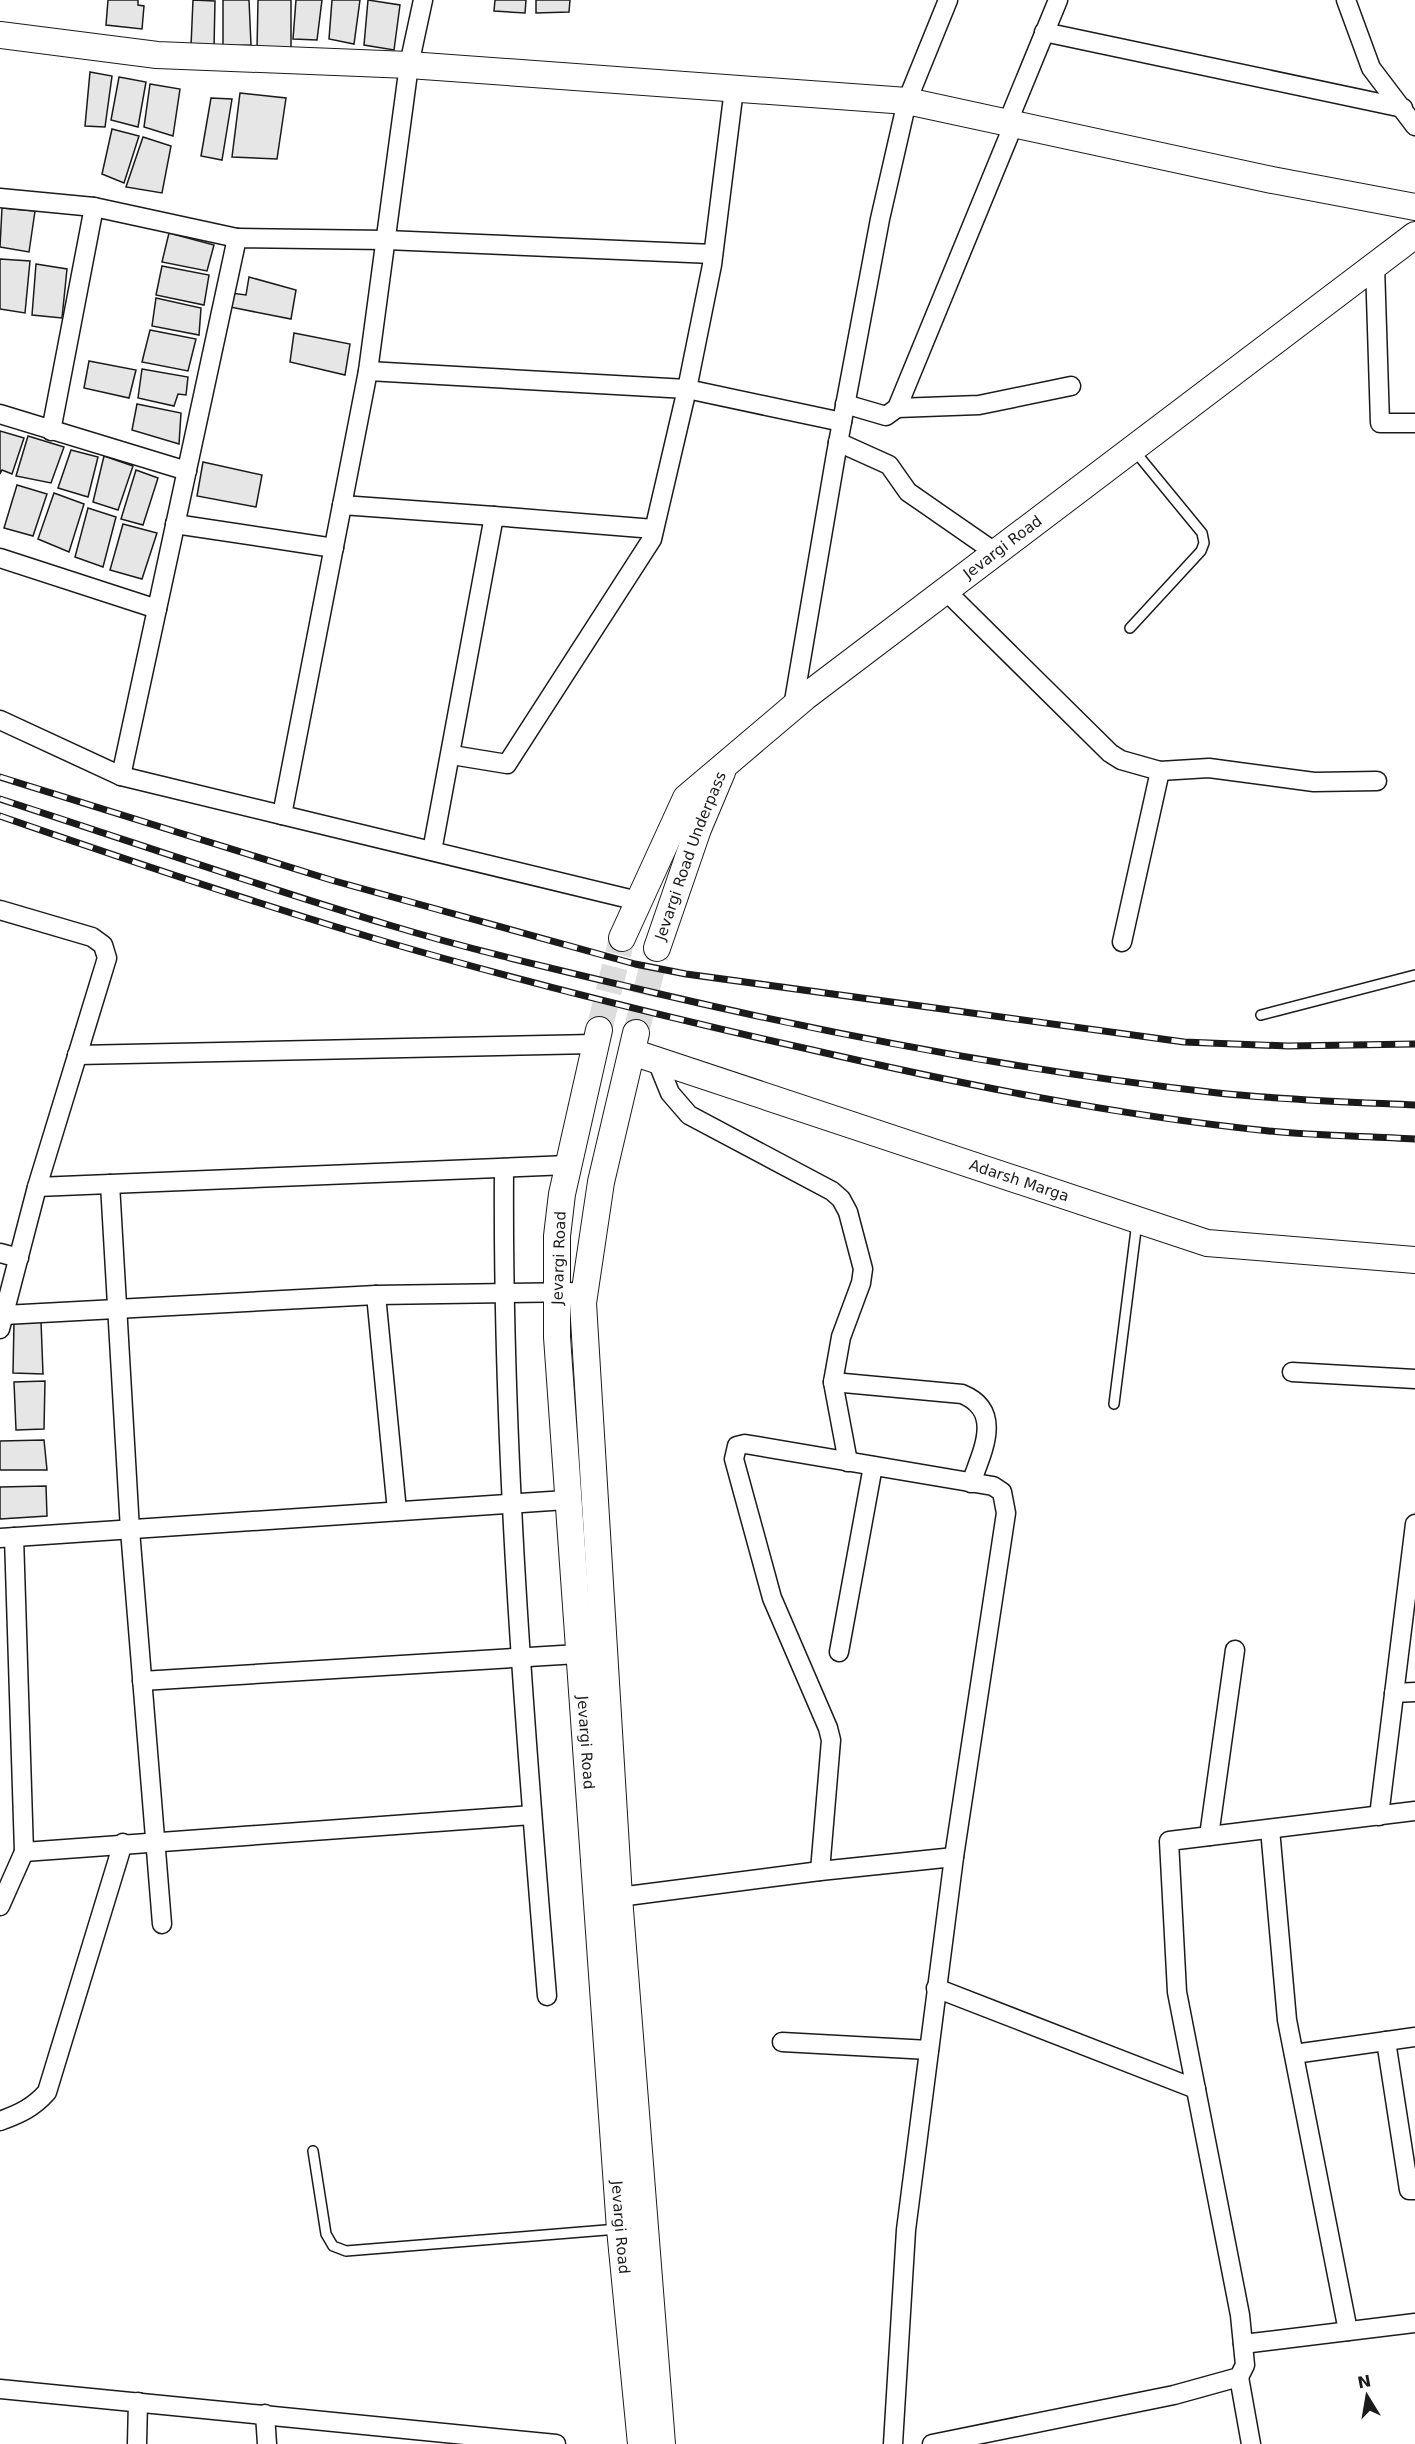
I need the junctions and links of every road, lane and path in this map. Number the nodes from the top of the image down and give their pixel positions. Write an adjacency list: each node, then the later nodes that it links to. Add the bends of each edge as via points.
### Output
1 (423, 0): 7 (street)
2 (948, 0): 9 (street)
3 (1058, 0): 5 (street)
4 (1346, 0): 10 (street, via 1371,68)
5 (1044, 32): 10 (street); 11 (street)
6 (0, 35): 7 (main road, via 157,55)
7 (409, 65): 8 (main road); 18 (street)
8 (734, 88): 9 (main road); 19 (street)
9 (907, 101): 11 (main road); 24 (street)
10 (1403, 108): 12 (street)
11 (1010, 125): 15 (main road); 25 (street)
12 (1415, 126)
13 (0, 198): 14 (street)
14 (94, 207): 17 (street); 29 (street)
15 (1415, 207)
16 (1415, 235): 20 (main road, Jevargi Road)
17 (237, 238): 18 (street); 32 (street)
18 (386, 240): 19 (street); 21 (street)
19 (713, 254): 23 (street)
20 (1375, 266): 28 (street, via 1380,423); 31 (main road, Jevargi Road)
21 (368, 371): 23 (street); 33 (street)
22 (1071, 386): 25 (street, via 979,405)
23 (687, 389): 27 (street); 36 (street)
24 (845, 404): 25 (street, via 886,416); 27 (street)
25 (897, 408)
26 (0, 414): 29 (street)
27 (842, 422): 30 (street)
28 (1415, 423)
29 (51, 431): 32 (street)
30 (838, 442): 38 (street, via 889,465 908,492); 43 (street)
31 (1133, 449): 38 (main road, Jevargi Road); 42 (lane, via 1202,533 1204,543 1202,551)
32 (187, 471): 35 (street)
33 (342, 505): 34 (street); 37 (street)
34 (494, 516): 36 (street); 45 (street)
35 (176, 524): 37 (street); 41 (street)
36 (654, 529): 45 (street, via 652,539 507,764)
37 (334, 548): 50 (street)
38 (996, 553): 40 (main road, Jevargi Road)
39 (0, 558): 41 (street)
40 (945, 591): 43 (main road, Jevargi Road); 47 (street, via 1110,753)
41 (157, 609): 48 (street)
42 (1130, 628)
43 (793, 707): 46 (main road, Jevargi Road)
44 (0, 720): 48 (street)
45 (452, 754): 51 (street)
46 (725, 767): 52 (main road, Jevargi Road, via 686,798); 56 (main road, Jevargi Road Underpass, via 698,829)
47 (1160, 771): 49 (street, via 1209,768 1314,782); 55 (street)
48 (121, 776): 50 (street)
49 (1377, 781)
50 (282, 814): 51 (street)
51 (432, 851): 52 (street)
52 (638, 901): 54 (main road)
53 (0, 910): 60 (street, via 92,937 103,945 107,958)
54 (622, 939)
55 (1122, 942)
56 (657, 948)
57 (1415, 975): 58 (lane)
58 (1261, 1015)
59 (597, 1037): 60 (street); 62 (main road, Jevargi Road)
60 (77, 1055): 65 (street)
61 (657, 1061): 66 (main road, Adarsh Marga); 70 (main road, Adarsh Marga, via 634,1042 601,1182); 78 (street, via 670,1094 688,1114 841,1199 863,1269 841,1337)
62 (568, 1165): 63 (street); 71 (main road, Jevargi Road, via 557,1236)
63 (504, 1168): 64 (street); 72 (street)
64 (110, 1184): 65 (street); 74 (street)
65 (38, 1186): 68 (street)
66 (1138, 1220): 69 (main road, Adarsh Marga, via 1207,1243); 79 (lane)
67 (0, 1253): 68 (street)
68 (19, 1258): 75 (street)
69 (1415, 1260)
70 (584, 1292): 71 (street); 106 (main road)
71 (556, 1293): 72 (street); 83 (main road, Jevargi Road)
72 (503, 1294): 73 (street); 84 (street)
73 (376, 1295): 74 (street); 85 (street)
74 (118, 1309): 75 (street); 87 (street)
75 (2, 1322)
76 (1292, 1372): 77 (street)
77 (1415, 1379)
78 (833, 1382): 80 (street); 82 (street, via 962,1394 975,1400 984,1410 987,1429)
79 (1114, 1404)
80 (848, 1462): 81 (street); 105 (street, via 752,1445 737,1446 734,1450 772,1598 831,1740)
81 (873, 1466): 82 (street); 90 (street)
82 (971, 1483): 104 (street, via 993,1486 1002,1492 1006,1513)
83 (566, 1500): 84 (street); 91 (main road, Jevargi Road)
84 (511, 1502): 85 (street); 92 (street)
85 (397, 1511): 87 (street)
86 (1415, 1524): 95 (street)
87 (130, 1530): 88 (street); 93 (street)
88 (7, 1537): 103 (street)
89 (1235, 1650): 100 (street)
90 (839, 1652)
91 (578, 1654): 92 (street); 120 (main road, Jevargi Road)
92 (519, 1657): 93 (street); 97 (street)
93 (142, 1681): 101 (street)
94 (1415, 1692): 95 (street)
95 (1394, 1693): 98 (street)
96 (1415, 1811): 98 (street)
97 (532, 1815): 101 (street); 110 (street)
98 (1379, 1816): 99 (street)
99 (1270, 1829): 100 (street); 115 (street, via 1287,2020)
100 (1209, 1836): 116 (street, via 1169,1841 1177,1992)
101 (155, 1840): 102 (street); 108 (street)
102 (123, 1843): 103 (street); 117 (street, via 47,2092 21,2114)
103 (24, 1852): 107 (street)
104 (954, 1857): 105 (street); 109 (street)
105 (820, 1871): 106 (street)
106 (619, 1896): 133 (main road)
107 (0, 1906)
108 (162, 1924)
109 (936, 1988): 114 (street); 116 (street)
110 (547, 1996)
111 (1415, 2037): 112 (street)
112 (1386, 2041): 115 (street); 119 (street, via 1409,2190)
113 (782, 2042): 114 (street)
114 (929, 2050): 134 (street, via 906,2230)
115 (1294, 2054): 122 (street)
116 (1196, 2089): 123 (street)
117 (0, 2121)
118 (313, 2151): 120 (lane, via 326,2234 333,2246 346,2251)
119 (1415, 2190)
120 (620, 2229): 132 (main road, Jevargi Road)
121 (1415, 2323): 122 (street)
122 (1348, 2331): 123 (street)
123 (1243, 2344): 124 (street, via 1245,2365)
124 (1239, 2377): 135 (street, via 1174,2395); 136 (street)
125 (0, 2389): 126 (street)
126 (138, 2402): 127 (street); 129 (street)
127 (266, 2414): 128 (street); 130 (street)
128 (404, 2435): 131 (street)
129 (136, 2444)
130 (267, 2444)
131 (556, 2444)
132 (641, 2444)
133 (662, 2444)
134 (893, 2444)
135 (932, 2444)
136 (1251, 2444)

